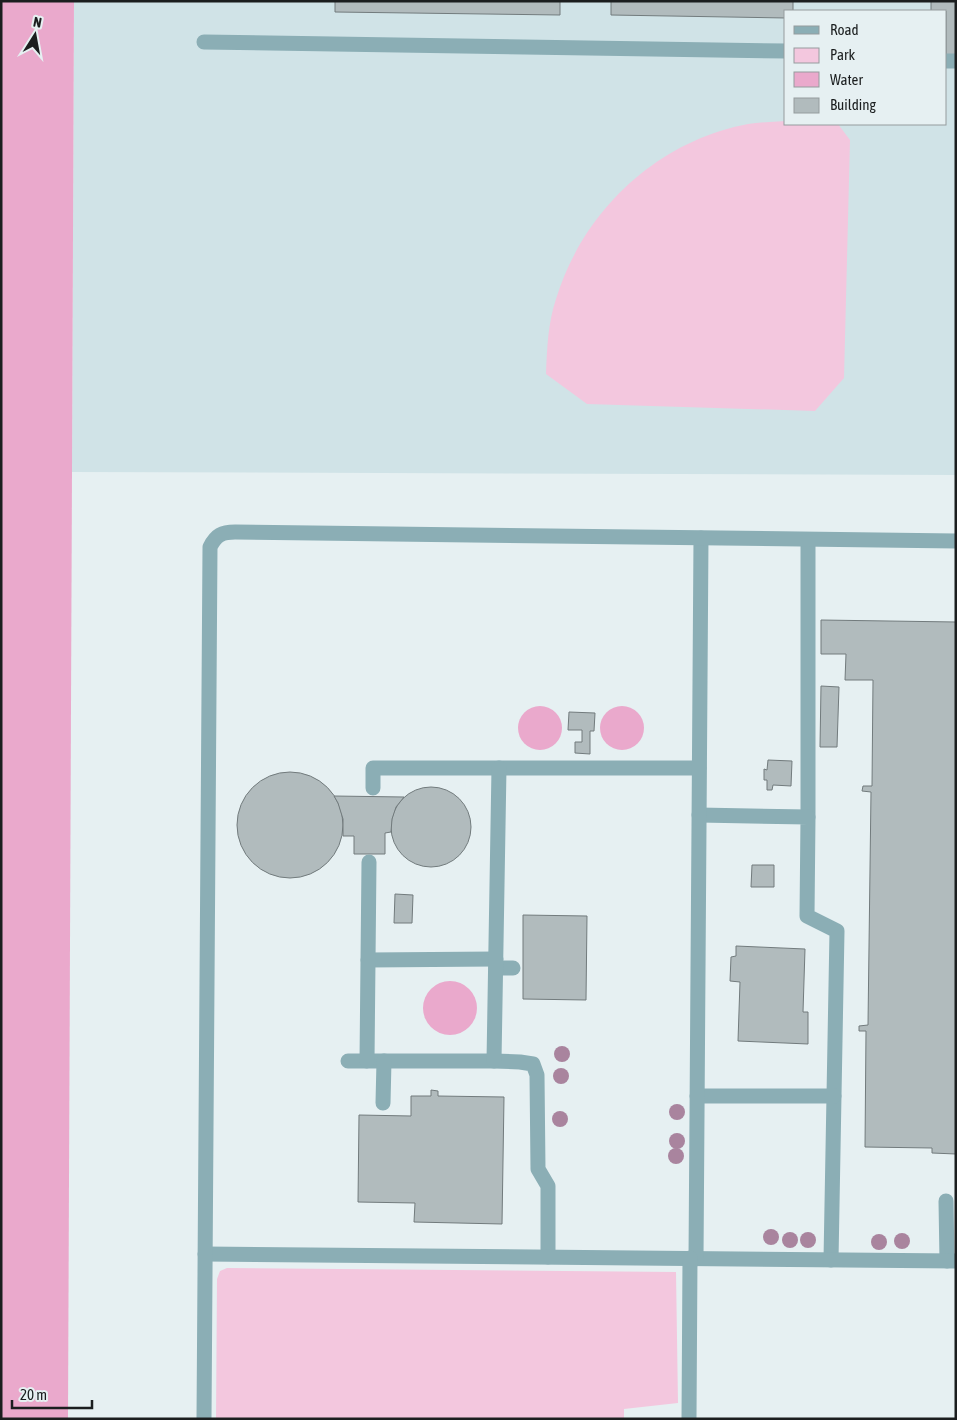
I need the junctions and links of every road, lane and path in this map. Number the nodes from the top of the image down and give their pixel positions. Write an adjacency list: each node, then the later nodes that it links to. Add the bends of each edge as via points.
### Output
1 (204, 42): 2 (lane)
2 (784, 51)
3 (701, 538): 4 (lane); 7 (lane); 23 (lane, via 223,532 215,538 210,547)
4 (808, 540): 5 (lane); 10 (lane)
5 (956, 541)
6 (499, 768): 7 (lane); 8 (lane, via 373,768); 13 (lane)
7 (699, 768): 9 (lane)
8 (373, 788)
9 (699, 816): 10 (lane); 19 (lane)
10 (808, 817): 20 (lane, via 807,916 837,931)
11 (369, 862): 12 (lane)
12 (368, 960): 13 (lane); 16 (lane)
13 (496, 963): 14 (lane); 18 (lane)
14 (513, 968)
15 (348, 1061): 16 (lane)
16 (367, 1061): 17 (lane)
17 (384, 1061): 18 (lane); 21 (lane)
18 (494, 1061): 24 (lane, via 533,1064 537,1075 538,1169 548,1186)
19 (697, 1096): 20 (lane); 25 (lane)
20 (834, 1096): 26 (lane)
21 (383, 1103)
22 (946, 1202): 27 (lane)
23 (205, 1254): 24 (lane); 28 (lane)
24 (548, 1257): 25 (lane)
25 (693, 1258): 26 (lane); 29 (lane)
26 (831, 1260): 27 (lane)
27 (952, 1261)
28 (204, 1419)
29 (689, 1419)

